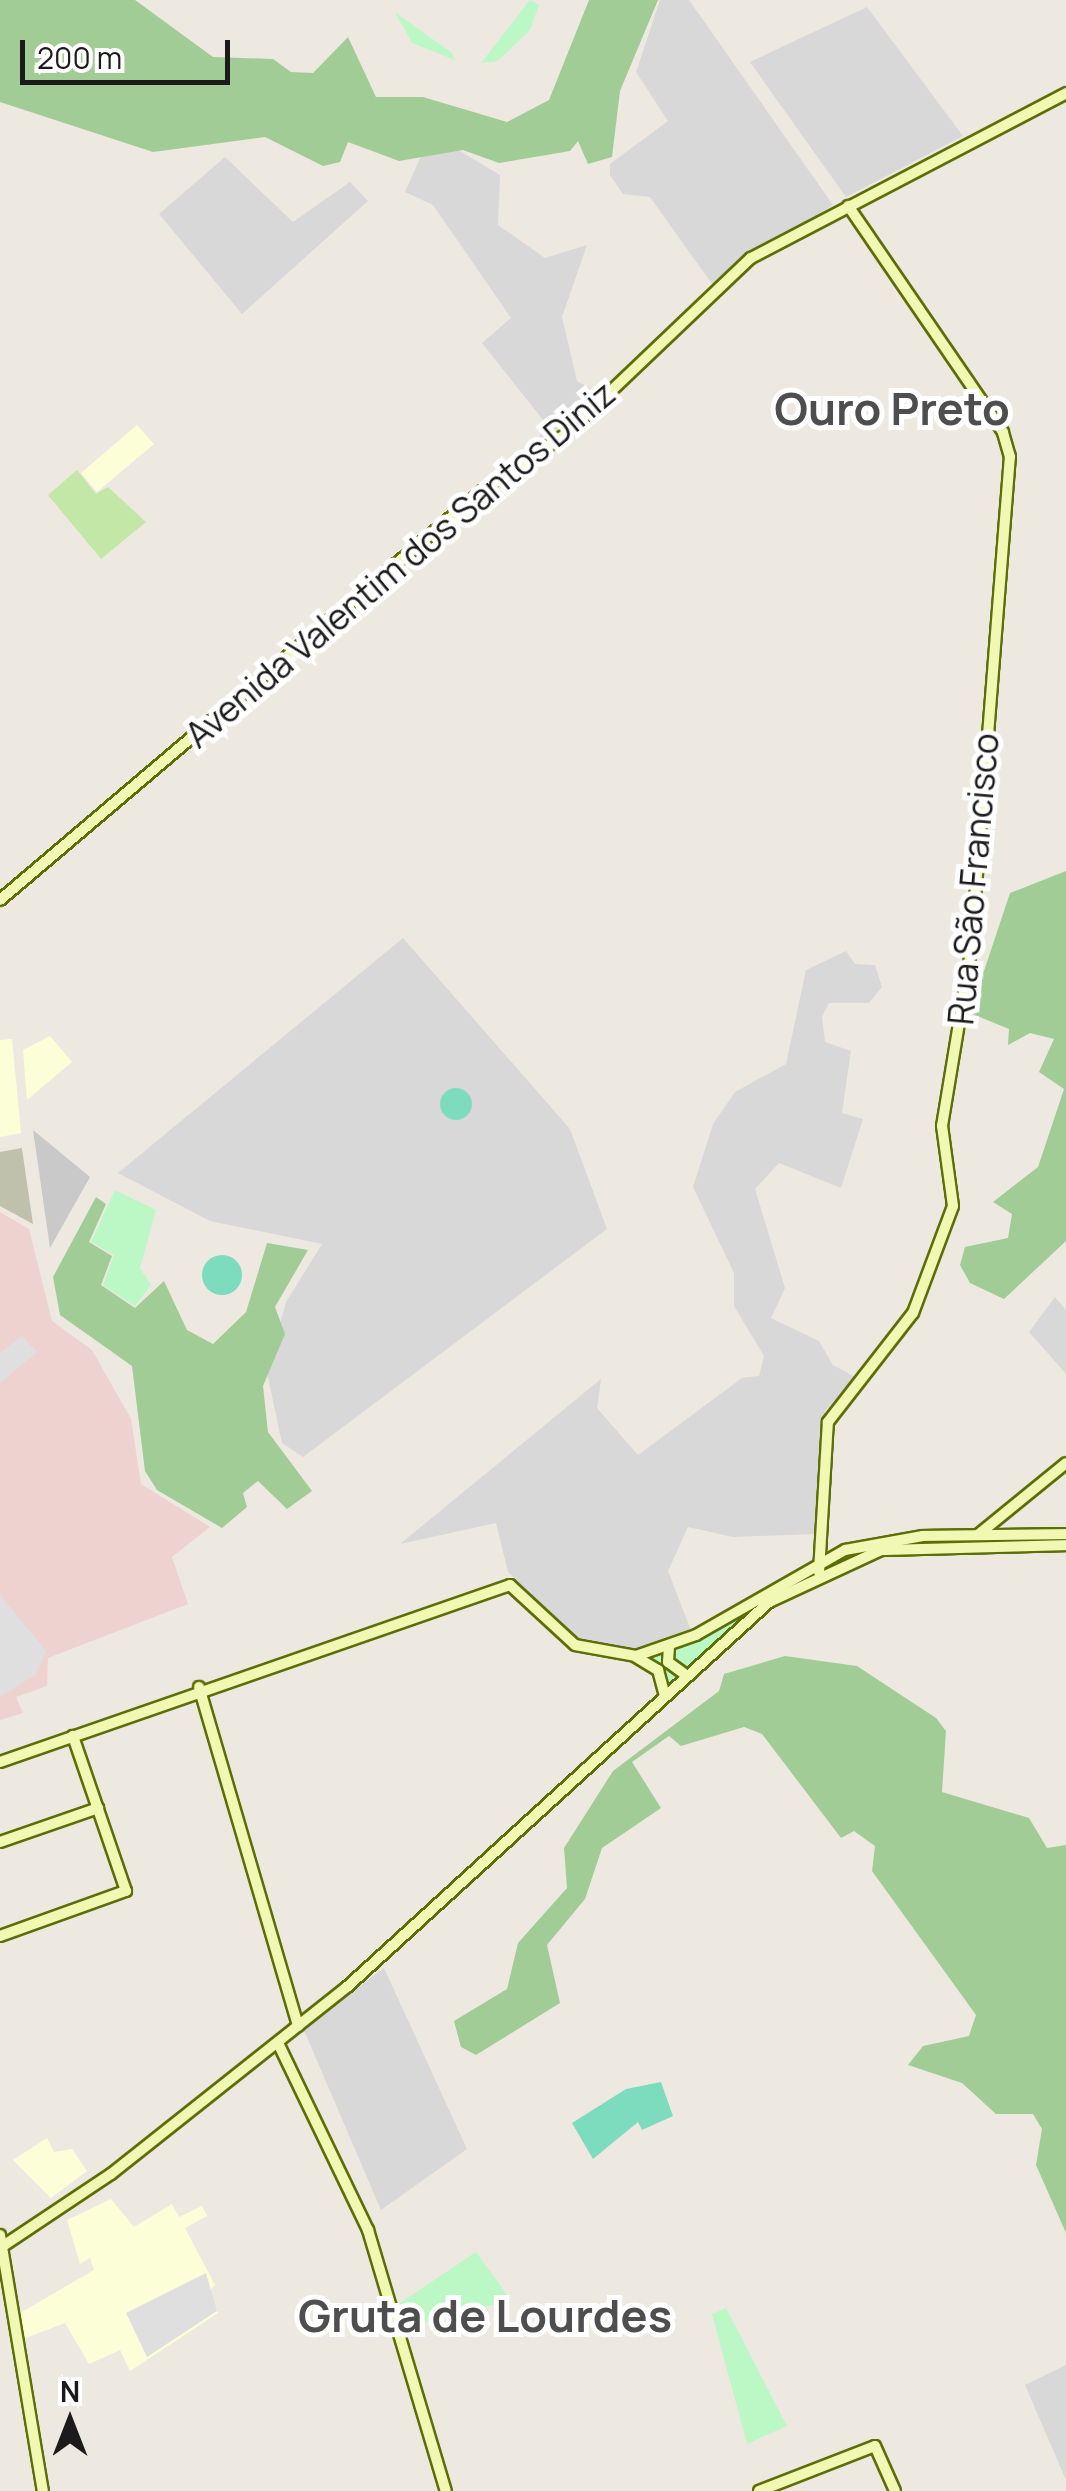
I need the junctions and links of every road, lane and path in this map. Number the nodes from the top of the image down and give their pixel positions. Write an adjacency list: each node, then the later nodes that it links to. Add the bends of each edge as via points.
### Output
1 (1066, 93): 2 (street, Avenida Valentim dos Santos Diniz)
2 (848, 206): 3 (street, Avenida Valentim dos Santos Diniz, via 751,258 572,428 482,491); 11 (street, Rua São Francisco, via 1004,432 1010,457 971,952 942,1126 953,1189 948,1232 906,1325 828,1422)
3 (0, 900)
4 (1066, 1462): 5 (street)
5 (1006, 1516): 6 (street); 7 (street)
6 (1014, 1533): 7 (street); 8 (street)
7 (978, 1534): 9 (street); 11 (street, via 898,1538)
8 (1066, 1534)
9 (954, 1543): 10 (street); 11 (street, via 880,1550)
10 (1066, 1545)
11 (819, 1566): 12 (street); 14 (street)
12 (669, 1647): 13 (street); 14 (street, via 668,1662)
13 (636, 1656): 15 (street, via 575,1645 516,1584); 16 (street, via 658,1670)
14 (683, 1674): 16 (street)
15 (199, 1687): 17 (street); 22 (street)
16 (664, 1692): 22 (street, via 490,1864)
17 (73, 1736): 18 (street); 19 (street)
18 (0, 1762)
19 (98, 1808): 20 (street); 21 (street, via 126,1891)
20 (0, 1842)
21 (0, 1936)
22 (298, 2026): 23 (street)
23 (278, 2042): 24 (street); 26 (street, via 363,2224)
24 (0, 2243): 25 (street)
25 (43, 2491)
26 (446, 2491)
27 (759, 2491): 28 (street, via 876,2446)
28 (895, 2491)

